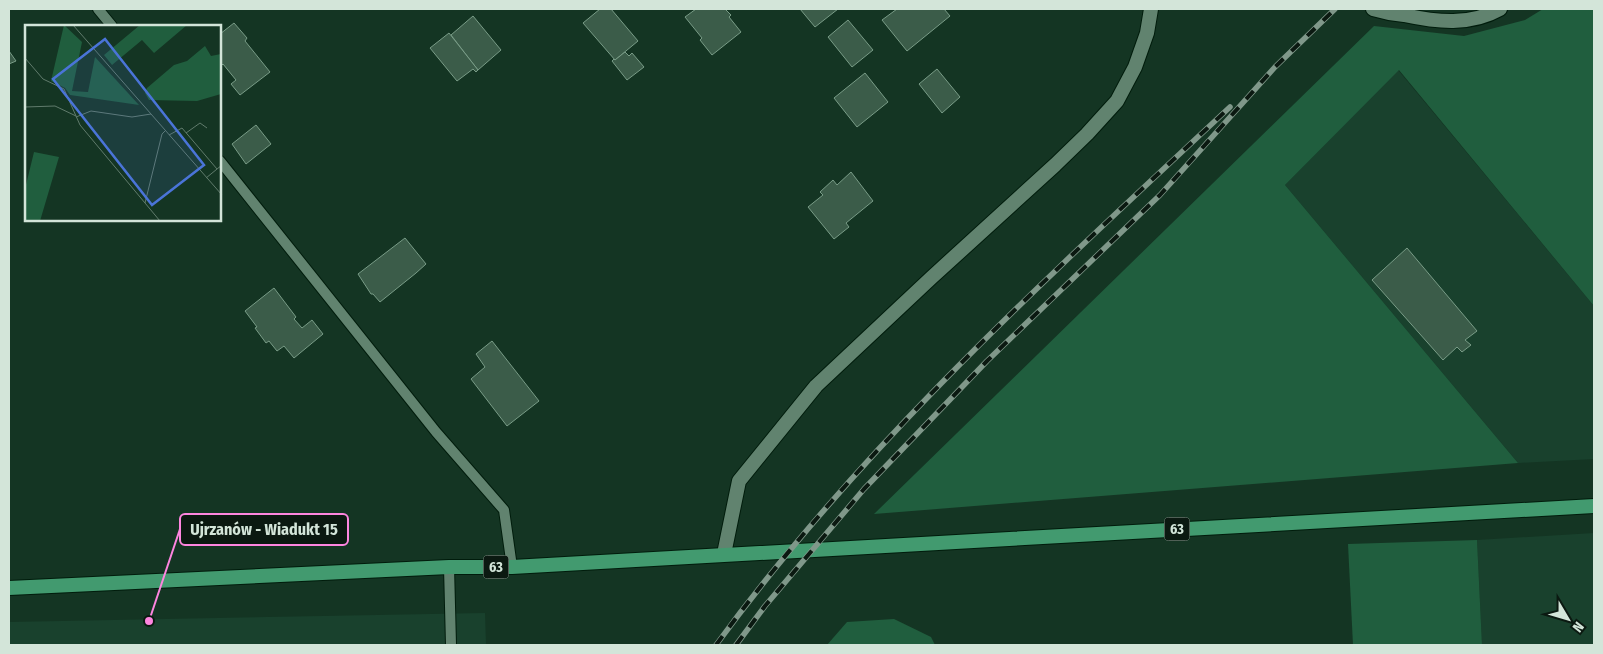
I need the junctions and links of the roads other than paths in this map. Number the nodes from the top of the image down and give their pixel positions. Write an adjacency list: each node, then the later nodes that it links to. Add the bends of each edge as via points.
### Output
1 (98, 9): 5 (lane)
2 (1151, 9): 8 (street, via 1148,33 1135,67 1117,100 1088,134 816,386 739,481)
3 (1373, 9): 4 (street, via 1436,21 1464,21 1490,15)
4 (1500, 9)
5 (111, 25)
6 (221, 162): 10 (lane, via 436,432 504,510)
7 (1594, 506): 8 (main road, 63)
8 (724, 554): 10 (main road, 63)
9 (449, 567): 10 (main road, 63); 11 (main road, 63); 12 (lane)
10 (512, 567)
11 (9, 588)
12 (451, 645)

